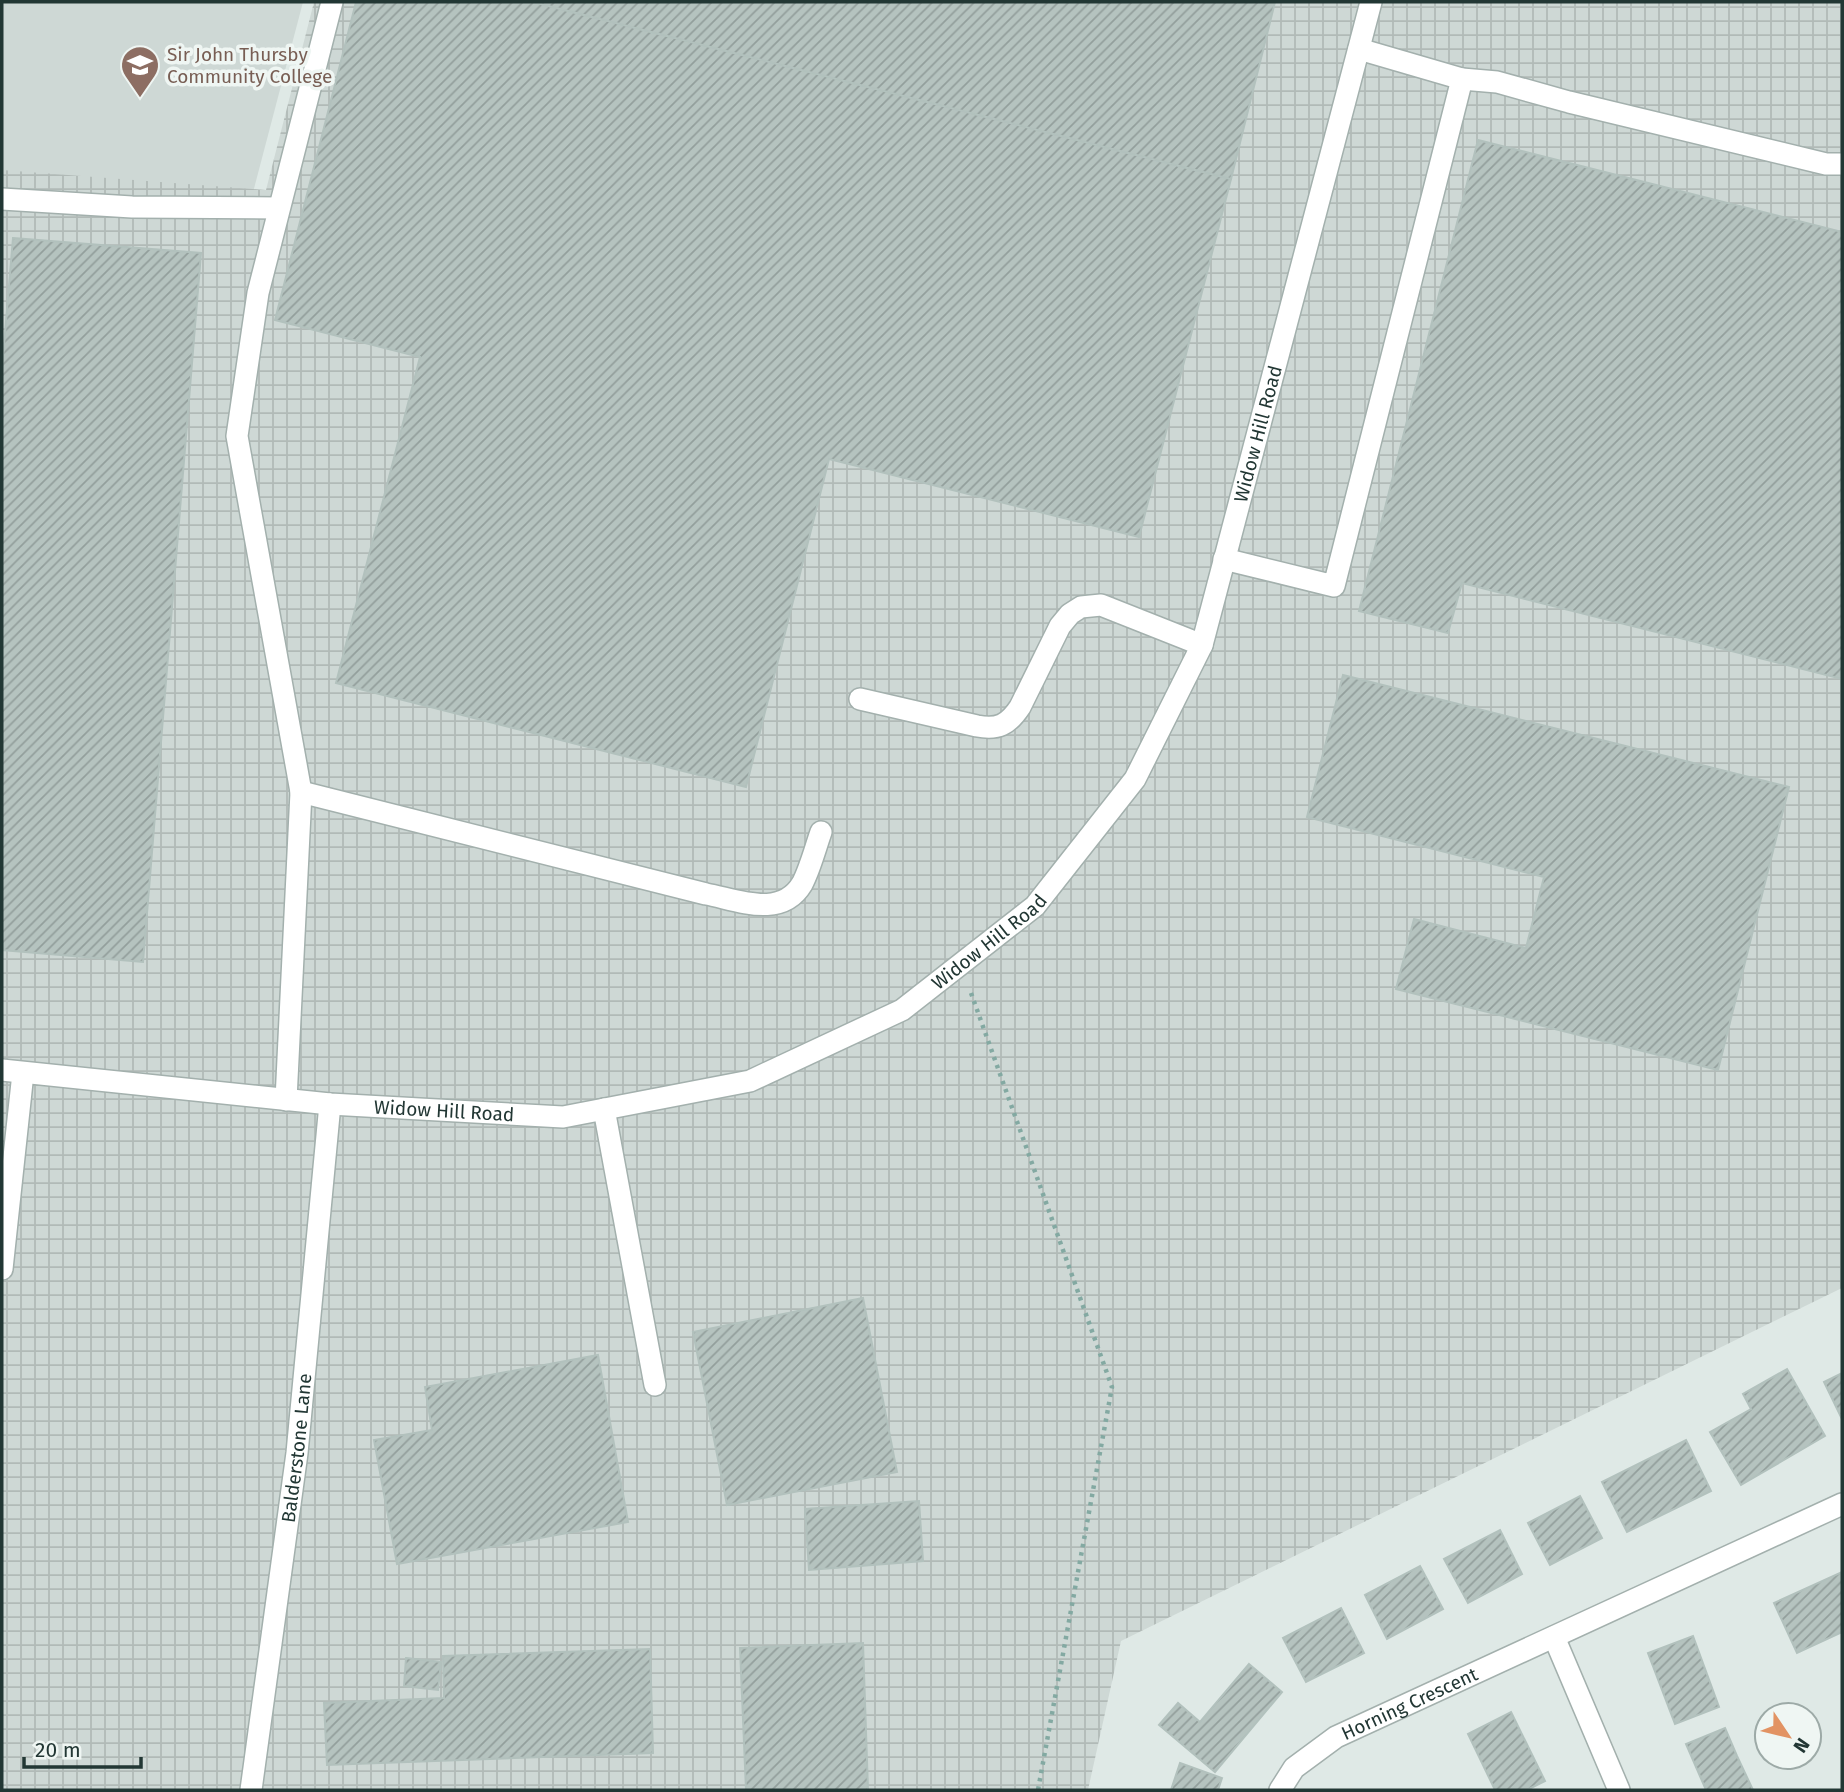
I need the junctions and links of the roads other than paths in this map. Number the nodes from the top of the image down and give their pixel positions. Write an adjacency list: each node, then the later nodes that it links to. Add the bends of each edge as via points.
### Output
1 (332, 2): 7 (street)
2 (1371, 2): 3 (street, Widow Hill Road)
3 (1359, 49): 4 (street); 8 (street, Widow Hill Road)
4 (1462, 79): 5 (street, via 1497,82 1826,164); 8 (street, via 1334,586)
5 (1842, 164)
6 (2, 199): 7 (street, via 132,207)
7 (279, 208): 11 (street, via 258,293 237,436)
8 (1224, 559): 9 (street, Widow Hill Road)
9 (1202, 645): 10 (street, via 1101,605 1081,607 1060,626 1020,707 1003,726 977,726); 16 (street, Widow Hill Road, via 1135,779 1035,906 902,1010 750,1082)
10 (860, 699)
11 (301, 792): 12 (street, via 766,906 786,902 802,884); 14 (street)
12 (821, 832)
13 (12, 1071): 14 (street, Widow Hill Road); 17 (street)
14 (286, 1100): 15 (street, Widow Hill Road)
15 (330, 1104): 16 (street, Widow Hill Road, via 563,1116); 21 (street, Balderstone Lane, via 297,1454)
16 (604, 1109): 18 (street)
17 (2, 1269)
18 (654, 1385)
19 (1842, 1504): 20 (street, Horning Crescent)
20 (1554, 1637): 22 (street, Horning Crescent, via 1336,1737 1294,1768); 23 (street)
21 (251, 1790)
22 (1280, 1790)
23 (1619, 1790)

